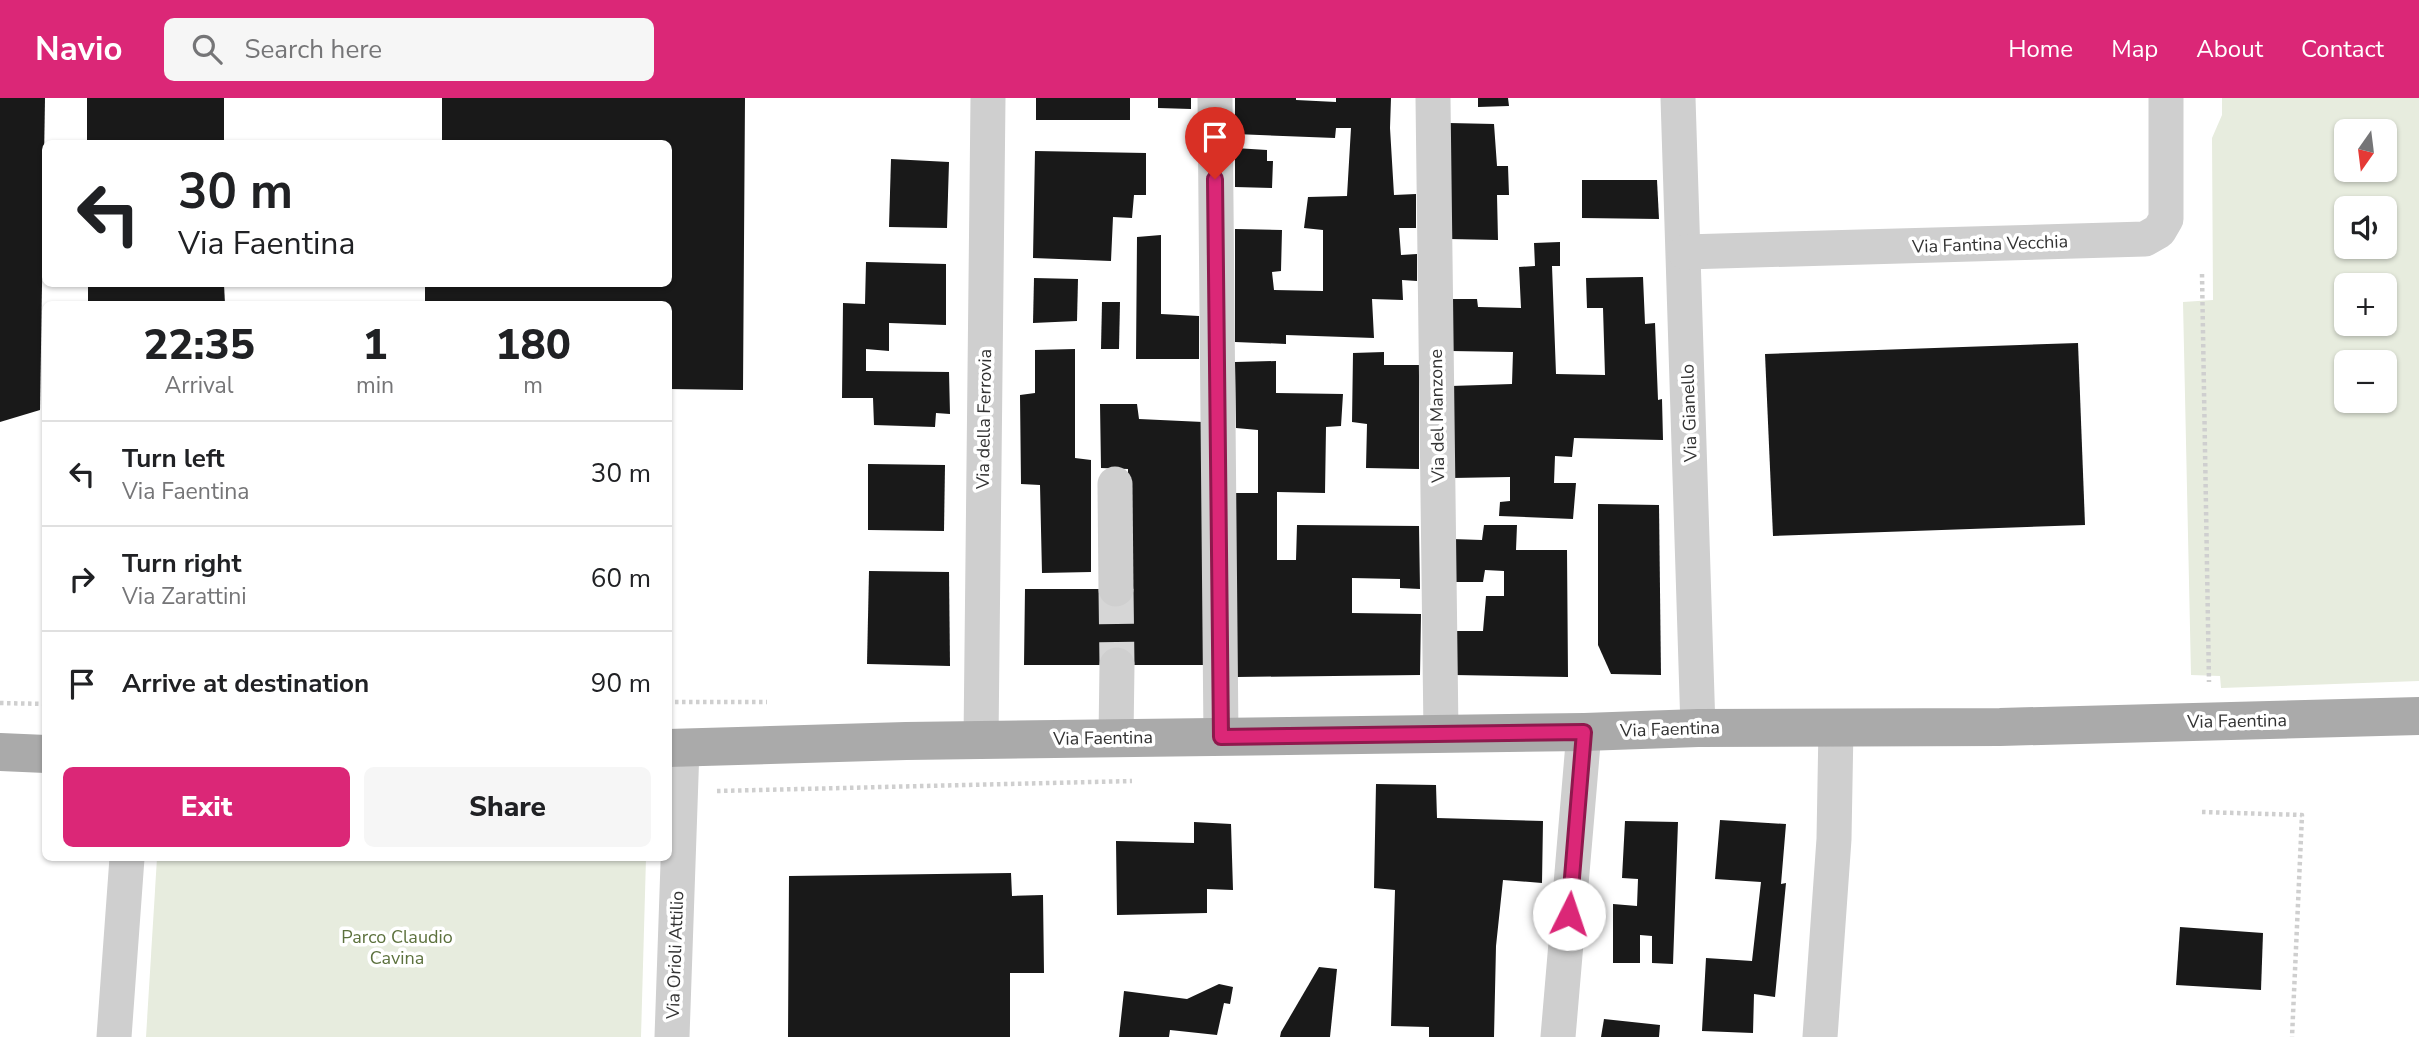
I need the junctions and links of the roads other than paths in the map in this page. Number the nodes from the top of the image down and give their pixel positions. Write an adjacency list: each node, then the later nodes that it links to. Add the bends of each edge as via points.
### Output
1 (988, 98): 17 (street, Via della Ferrovia)
2 (1214, 98): 16 (street)
3 (1433, 98): 14 (street, Via del Manzone)
4 (1678, 98): 6 (street, Via Gianello)
5 (2166, 98): 6 (street, Via Fantina Vecchia, via 2166,219 2144,239)
6 (1685, 252): 12 (street, Via Gianello)
7 (1115, 484): 8 (street)
8 (1116, 589)
9 (1117, 665): 15 (street)
10 (2419, 716): 11 (main road, Via Faentina)
11 (1836, 727): 12 (main road, Via Faentina); 25 (street, via 1834,839)
12 (1698, 728): 13 (main road, Via Faentina)
13 (1584, 732): 14 (main road, Via Faentina); 24 (street)
14 (1441, 733): 16 (main road, Via Faentina)
15 (1116, 737): 16 (main road, Via Faentina); 17 (main road, Via Faentina)
16 (1221, 737)
17 (981, 741): 18 (main road, Via Faentina)
18 (675, 748): 23 (street, Via Orioli Attilio)
19 (0, 752): 20 (main road)
20 (42, 754)
21 (127, 861): 22 (street)
22 (114, 1037)
23 (671, 1037)
24 (1558, 1037)
25 (1820, 1037)

